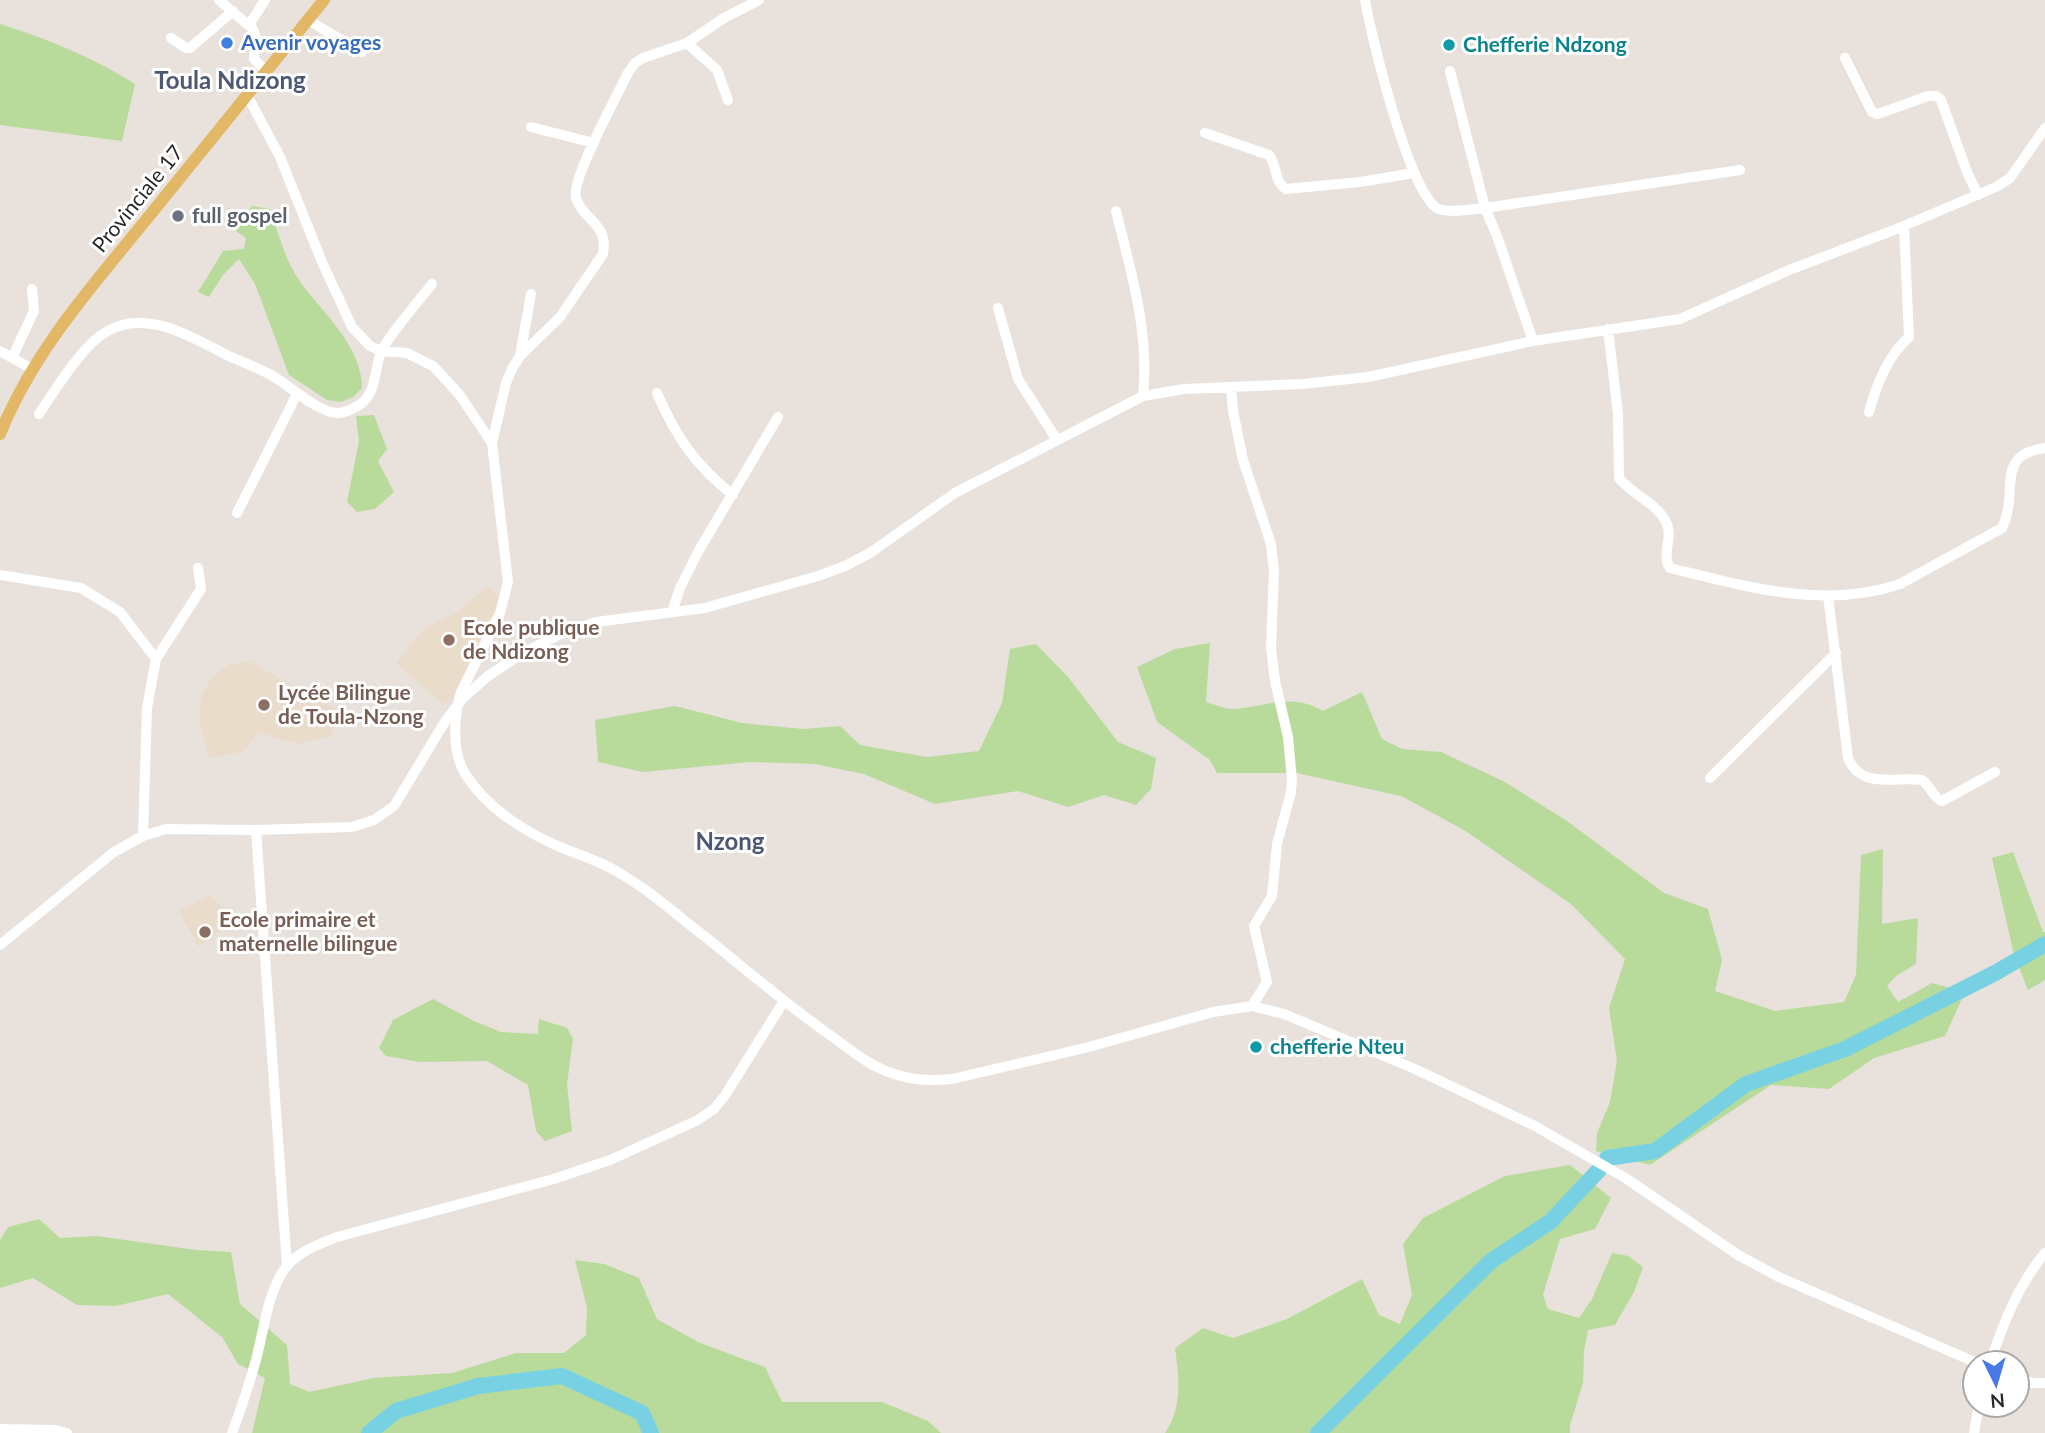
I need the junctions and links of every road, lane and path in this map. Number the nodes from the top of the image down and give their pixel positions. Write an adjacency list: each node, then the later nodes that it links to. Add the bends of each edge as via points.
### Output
1 (219, 0): 6 (street)
2 (265, 0): 8 (street)
3 (324, 0): 7 (main road, Provinciale 17)
4 (760, 0): 10 (street)
5 (1365, 0): 22 (street, via 1376,52)
6 (233, 11): 8 (street); 9 (street, via 190,48)
7 (308, 20): 11 (street); 13 (main road, Provinciale 17)
8 (248, 24): 13 (street, via 256,37 254,59)
9 (171, 38)
10 (687, 43): 16 (street, via 717,70); 20 (street, via 635,63)
11 (362, 52)
12 (1845, 58): 23 (street, via 1872,112 1878,114 1928,96 1941,100)
13 (266, 71): 15 (main road, Provinciale 17)
14 (1450, 71): 24 (street)
15 (247, 95): 34 (street, via 279,157 352,327); 37 (main road, Provinciale 17, via 88,288)
16 (728, 100)
17 (531, 127): 20 (street)
18 (2045, 128): 23 (street, via 2010,178)
19 (1205, 133): 22 (street, via 1269,155 1286,189)
20 (594, 143): 35 (street, via 575,188 576,199 603,235 603,254 560,317)
21 (1740, 170): 24 (street)
22 (1414, 173): 24 (street, via 1436,207)
23 (1978, 195): 26 (street)
24 (1485, 208): 32 (street)
25 (1116, 211): 41 (street, via 1140,323)
26 (1904, 226): 31 (street, via 1680,319); 42 (street, via 1909,337 1895,349)
27 (432, 284): 34 (street)
28 (32, 289): 36 (street, via 34,310)
29 (531, 294): 35 (street)
30 (998, 308): 46 (street, via 1018,379)
31 (1608, 329): 32 (street); 53 (street, via 1618,414 1619,478 1667,522 1667,565 1741,585)
32 (1533, 341): 38 (street, via 1368,377)
33 (0, 351): 36 (street)
34 (381, 351): 40 (street, via 371,392 350,410 326,410); 47 (street, via 407,353 433,366 459,394)
35 (520, 356): 47 (street, via 506,383)
36 (12, 358): 37 (street)
37 (32, 369): 45 (main road, Provinciale 17)
38 (1231, 388): 41 (street); 64 (street, via 1243,460 1271,544 1271,648 1293,780 1277,844 1272,896 1254,926 1267,982)
39 (657, 393): 49 (street, via 673,429 697,464)
40 (297, 394): 43 (street, via 277,378 190,337 141,322 104,333 66,374); 50 (street)
41 (1143, 396): 46 (street)
42 (1869, 412)
43 (39, 414)
44 (778, 417): 49 (street)
45 (1, 430)
46 (1057, 440): 54 (street, via 955,493 845,566 726,602)
47 (492, 443): 57 (street, via 508,582 500,613)
48 (2045, 448): 53 (street, via 2020,455 2013,464 2006,519 1991,536 1900,584)
49 (733, 495): 54 (street, via 698,552)
50 (237, 513)
51 (198, 568): 56 (street, via 201,589)
52 (0, 575): 56 (street, via 80,589 120,612)
53 (1828, 596): 55 (street)
54 (672, 612): 57 (street, via 596,622 558,635 488,676)
55 (1836, 653): 58 (street, via 1848,758 1860,774 1922,780 1942,801); 59 (street)
56 (156, 659): 61 (street, via 147,708)
57 (457, 705): 60 (street, via 394,806 374,820 352,827); 63 (street, via 459,761 485,798 540,838 591,858 636,883)
58 (1995, 772)
59 (1710, 778)
60 (256, 830): 61 (street, via 166,829); 66 (street)
61 (143, 835): 62 (street, via 114,852)
62 (0, 945)
63 (784, 1001): 64 (street, via 872,1064 913,1080 933,1081 1031,1062 1213,1012); 66 (street, via 726,1094 698,1120 610,1160 554,1179 337,1237 316,1245)
64 (1252, 1006): 68 (street, via 1315,1025 1535,1126 1627,1179 1738,1255)
65 (2045, 1252): 67 (street, via 2016,1296)
66 (287, 1266): 71 (street, via 272,1296)
67 (1995, 1349)
68 (1961, 1356)
69 (0, 1429): 70 (street)
70 (67, 1433)
71 (232, 1433)

